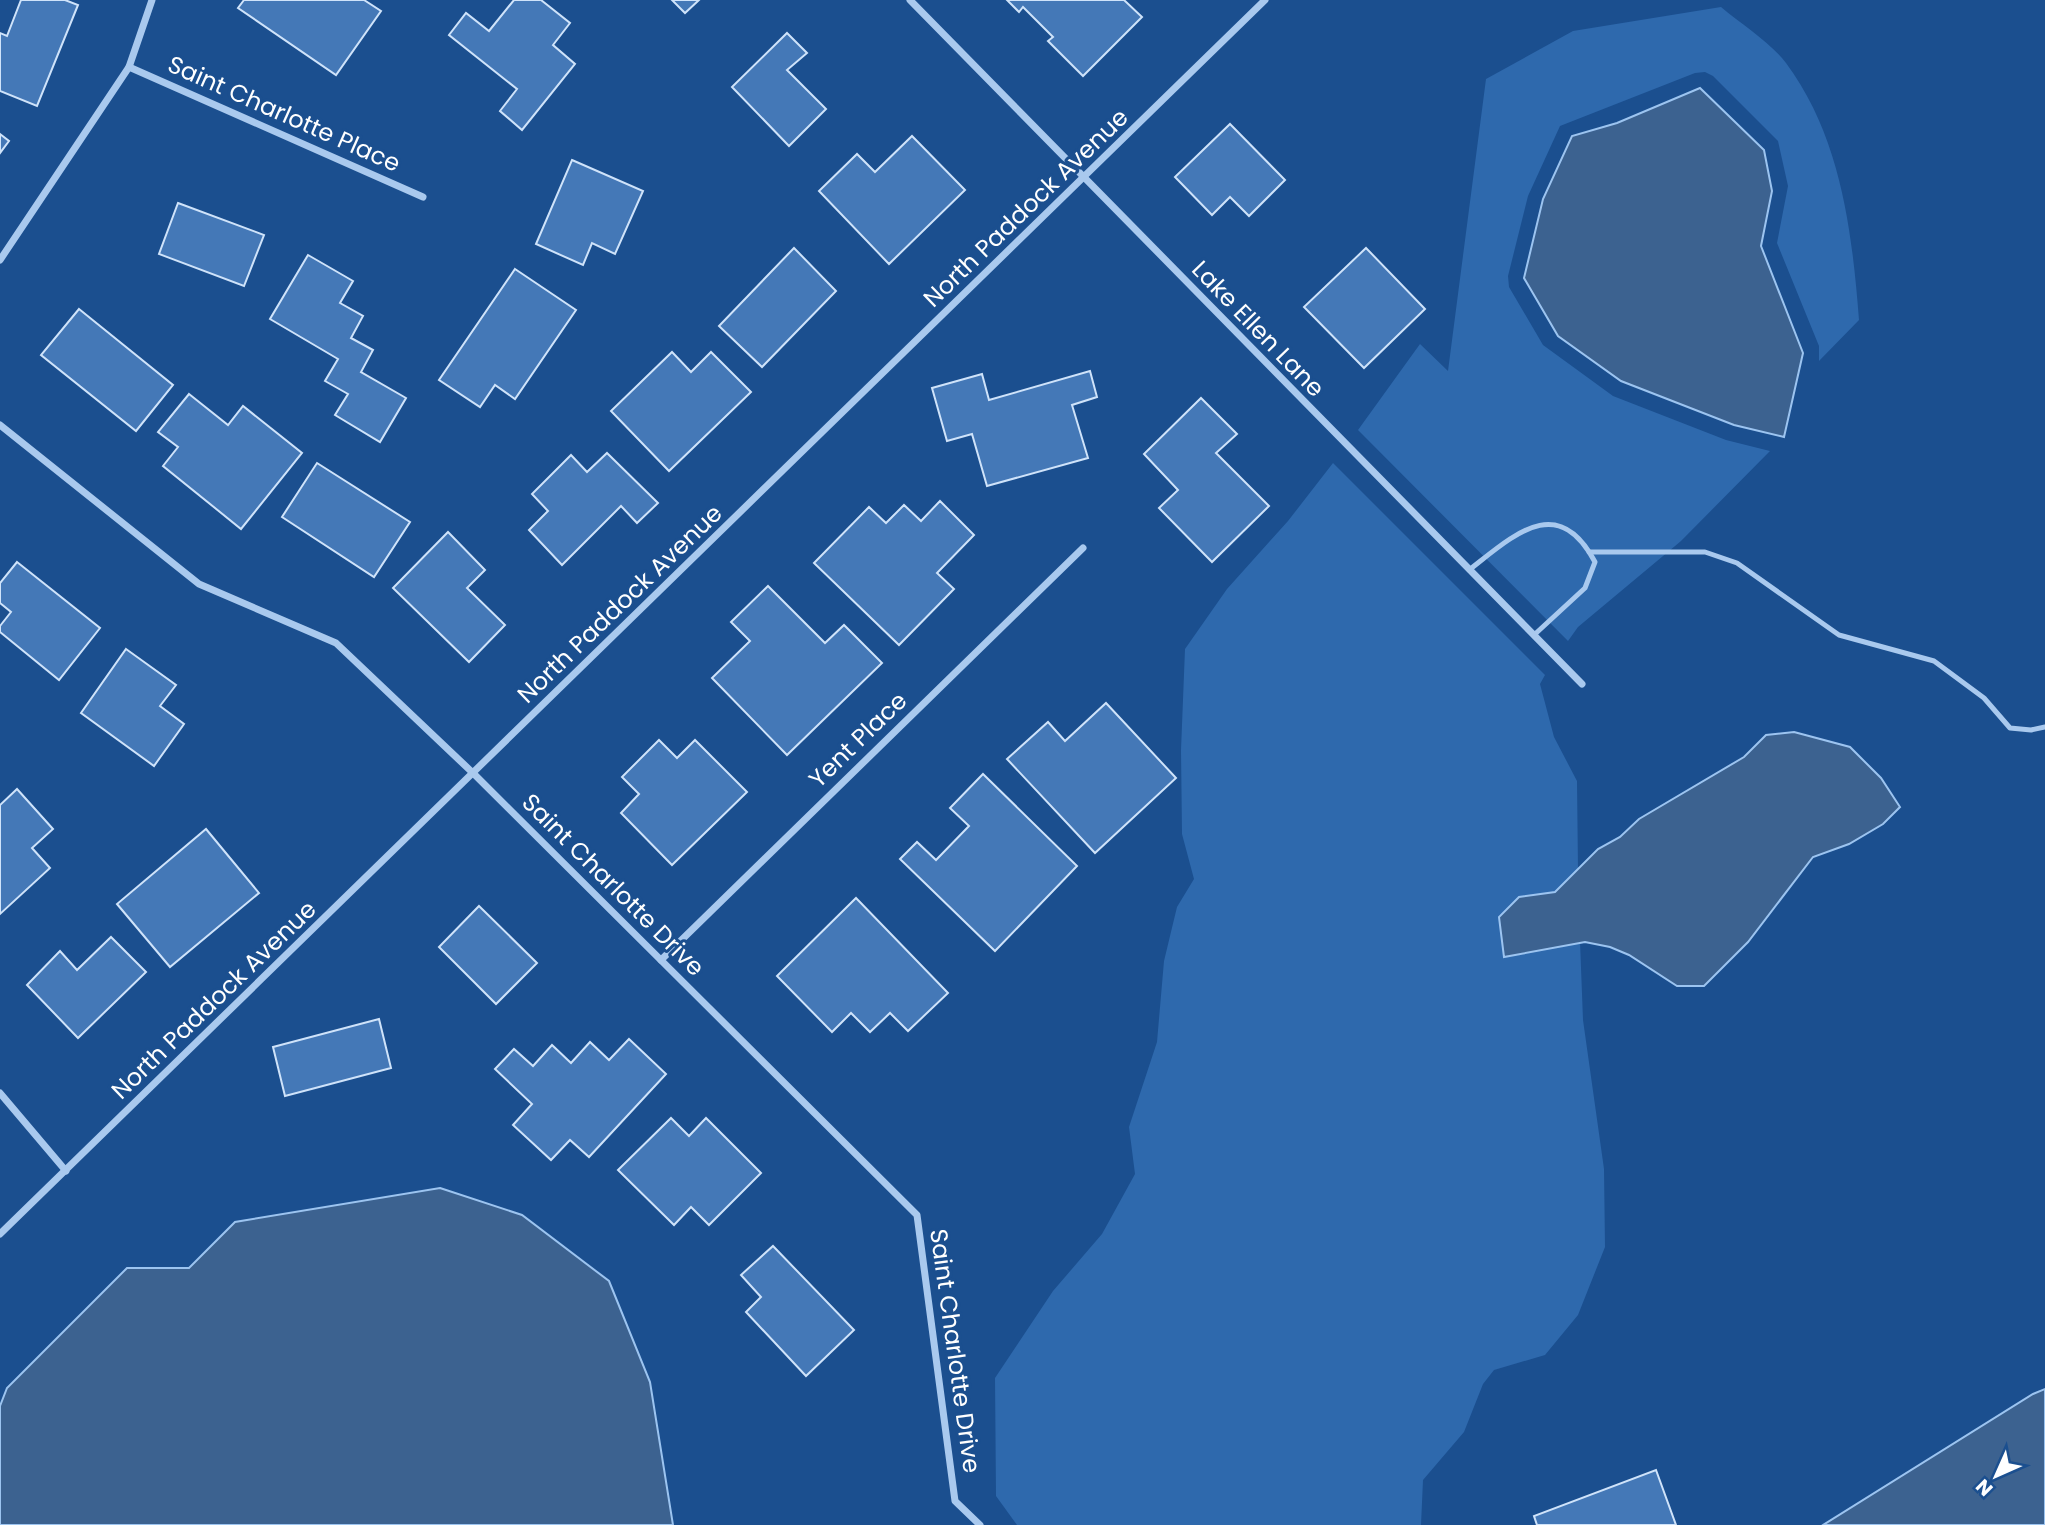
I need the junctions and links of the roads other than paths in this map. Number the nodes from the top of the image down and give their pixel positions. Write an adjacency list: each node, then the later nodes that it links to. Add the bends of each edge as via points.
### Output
1 (152, 0): 4 (street)
2 (910, 0): 5 (street, Lake Ellen Lane)
3 (1265, 0): 5 (street, North Paddock Avenue)
4 (130, 67): 6 (street, Saint Charlotte Place); 7 (street)
5 (1084, 179): 11 (street, Lake Ellen Lane); 15 (street, North Paddock Avenue)
6 (423, 197)
7 (0, 260)
8 (0, 425): 15 (street, Saint Charlotte Drive, via 199,584 336,643)
9 (1083, 548): 16 (street, Yent Place)
10 (1589, 552): 11 (lane, via 1583,540 1558,524 1538,524 1513,536); 12 (lane, via 1595,562 1585,588); 14 (lane, via 1705,552 1737,563 1839,635 1934,661 1984,698 2010,728)
11 (1468, 570): 12 (street, Lake Ellen Lane)
12 (1534, 635): 13 (street, Lake Ellen Lane)
13 (1582, 684)
14 (2045, 727)
15 (474, 774): 16 (street, Saint Charlotte Drive); 18 (street, North Paddock Avenue)
16 (661, 960): 20 (street, Saint Charlotte Drive, via 917,1215 955,1501)
17 (0, 1093): 18 (street)
18 (66, 1171): 19 (street, North Paddock Avenue)
19 (0, 1234)
20 (980, 1525)

